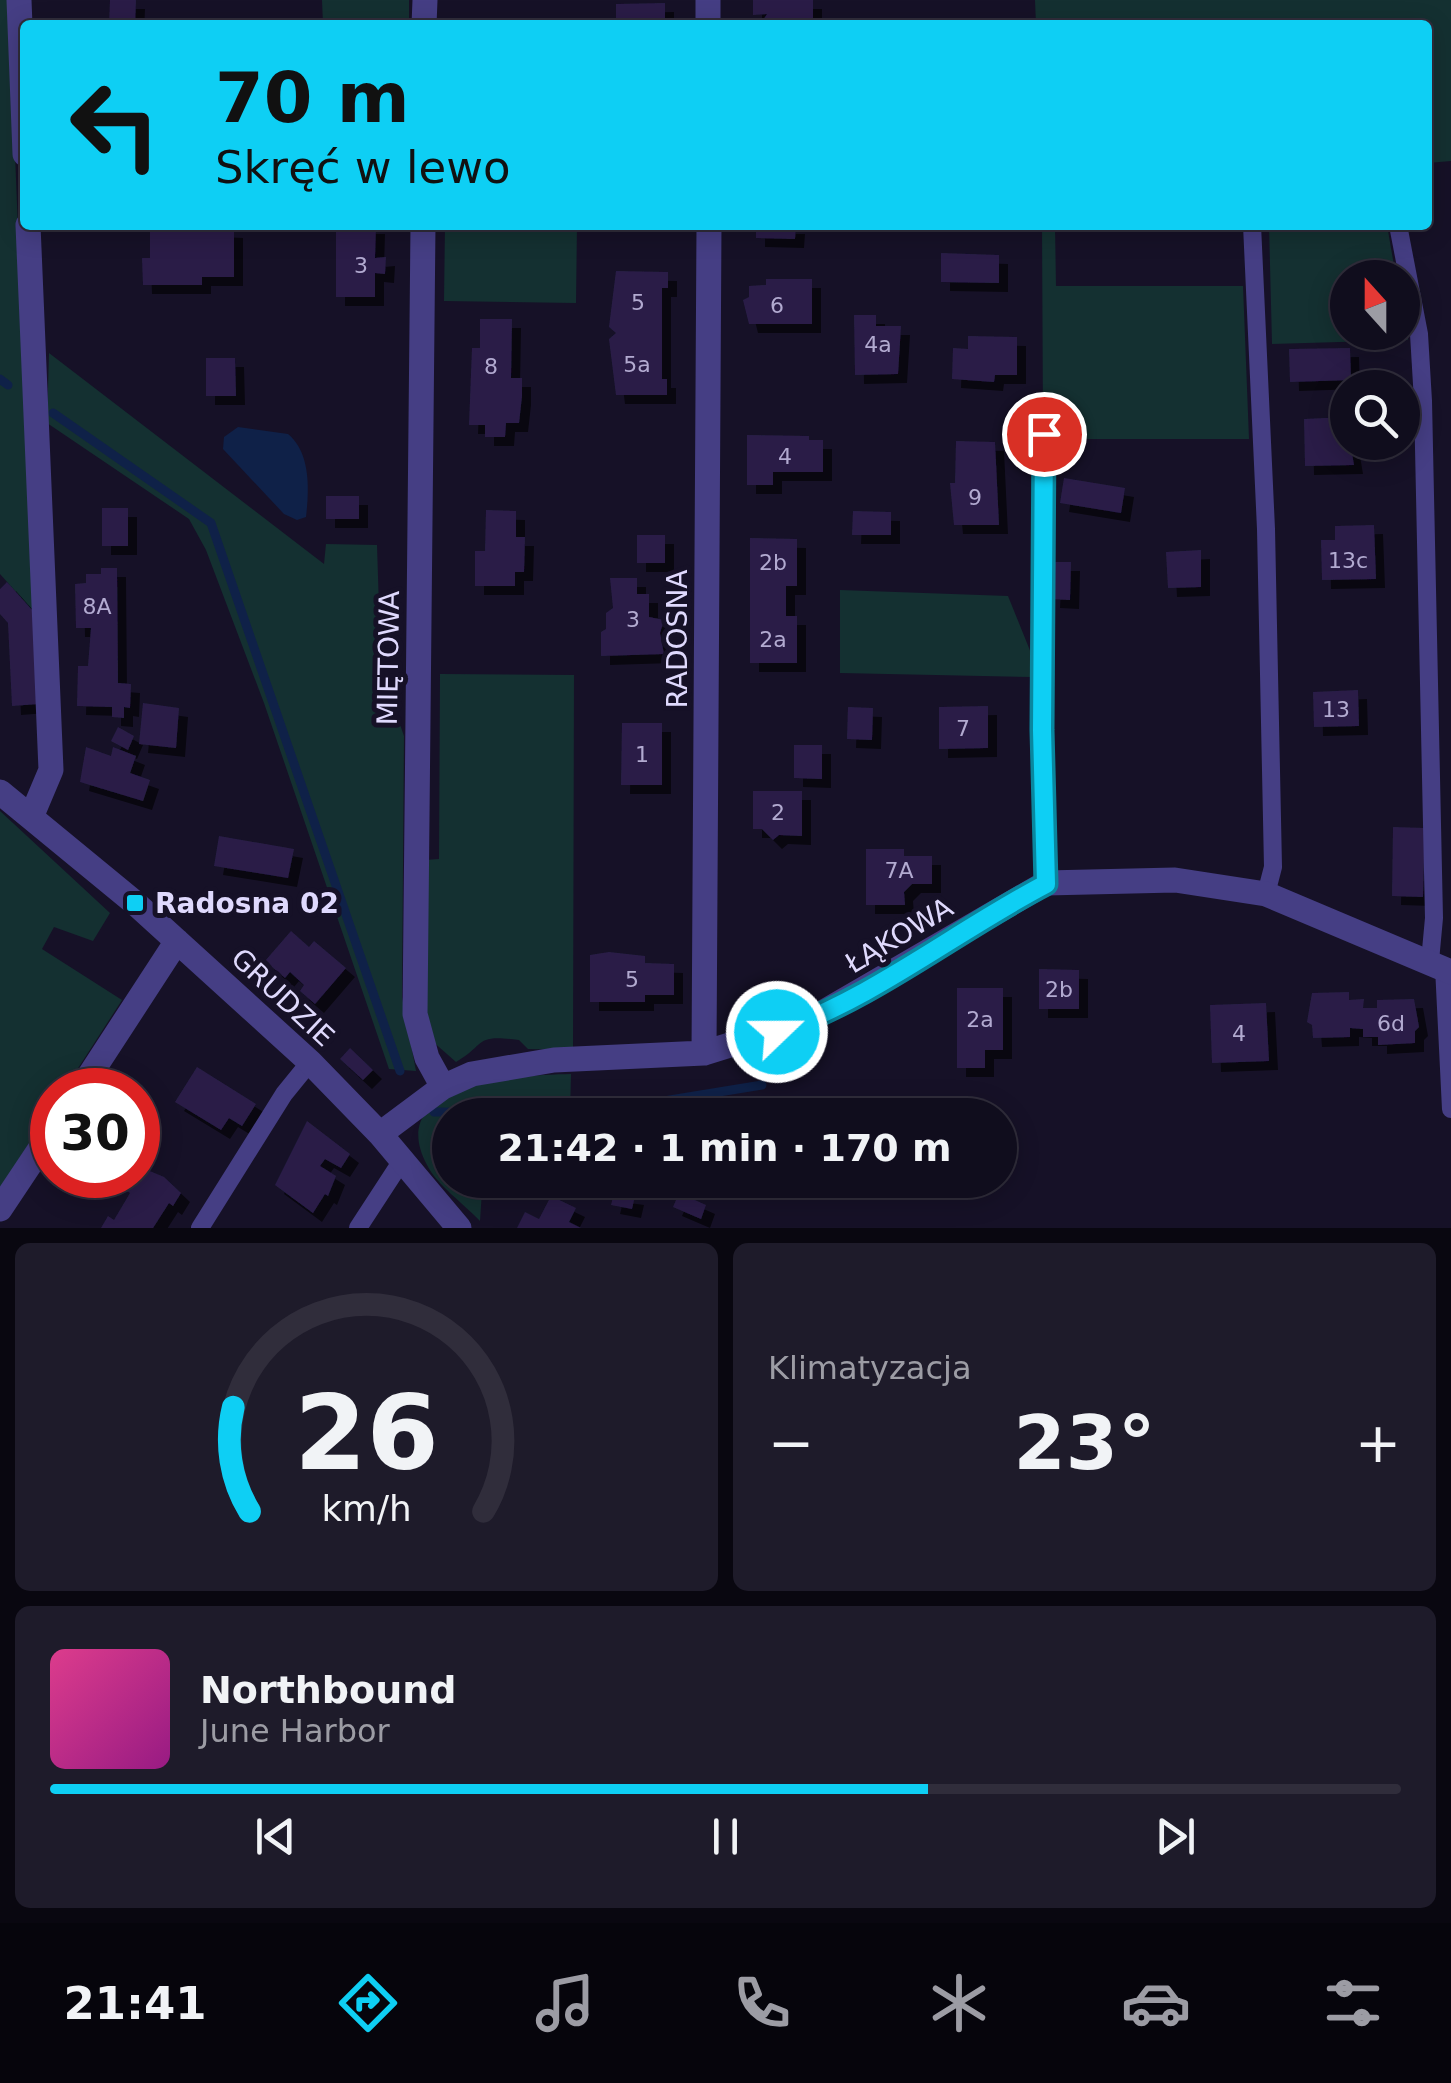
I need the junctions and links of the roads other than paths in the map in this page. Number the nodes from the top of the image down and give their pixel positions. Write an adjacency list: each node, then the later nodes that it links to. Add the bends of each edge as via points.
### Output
1 (18, 0): 2 (street)
2 (20, 44)
3 (28, 230): 10 (street, via 50,770)
4 (422, 230): 18 (street, MIĘTOWA, via 415,1014)
5 (709, 230): 15 (street, RADOSNA)
6 (1252, 230): 12 (lane, via 1266,528 1273,867)
7 (1399, 230): 14 (lane, via 1419,334 1434,918)
8 (1044, 434): 11 (lane)
9 (0, 792): 10 (street, GRUDZIE)
10 (32, 815): 13 (street, GRUDZIE)
11 (1046, 884): 12 (street, ŁĄKOWA, via 1175,880); 15 (street, ŁĄKOWA, via 810,1020)
12 (1266, 894): 14 (street, ŁĄKOWA)
13 (178, 941): 16 (street, GRUDZIE); 17 (street)
14 (1442, 967): 19 (lane)
15 (704, 1053): 18 (street, ŁĄKOWA, via 554,1060 472,1074)
16 (310, 1062): 20 (street, GRUDZIE); 24 (lane)
17 (94, 1068)
18 (442, 1087): 20 (street, ŁĄKOWA)
19 (1451, 1108)
20 (380, 1134): 21 (street, GRUDZIE)
21 (401, 1162): 25 (lane); 26 (street, GRUDZIE)
22 (30, 1164): 23 (street)
23 (0, 1210)
24 (200, 1228)
25 (358, 1228)
26 (459, 1228)

